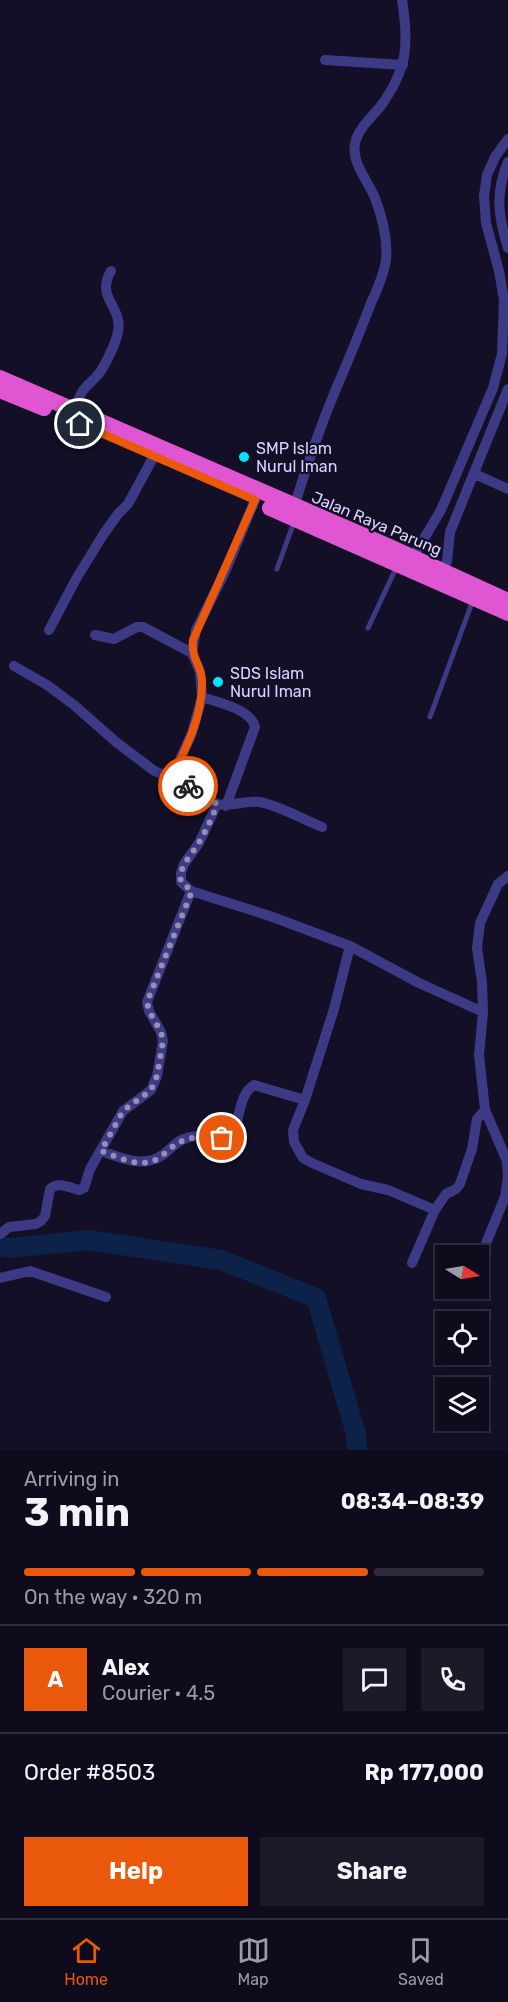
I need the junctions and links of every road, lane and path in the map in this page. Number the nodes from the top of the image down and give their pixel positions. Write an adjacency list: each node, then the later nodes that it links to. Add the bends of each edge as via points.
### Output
1 (402, 0): 3 (street, via 407,36)
2 (325, 60): 3 (street)
3 (403, 65): 22 (street, via 355,145 384,225 386,263 311,453)
4 (508, 139): 7 (street, via 487,175)
5 (508, 162): 6 (street, via 499,195)
6 (504, 217): 7 (street); 8 (street)
7 (486, 223): 11 (street, via 504,300)
8 (506, 236): 9 (street)
9 (508, 248)
10 (111, 271): 15 (street, via 105,282 106,295 117,315 118,336)
11 (505, 354): 21 (street)
12 (0, 378): 15 (highway, Jalan Raya Parung)
13 (508, 389): 18 (street)
14 (0, 390): 16 (highway, Jalan Raya Parung)
15 (75, 409): 16 (highway, Jalan Raya Parung)
16 (128, 439): 17 (highway, Jalan Raya Parung); 22 (highway, Jalan Raya Parung)
17 (154, 456): 20 (highway, Jalan Raya Parung); 33 (street, via 128,504 76,579)
18 (475, 474): 19 (street); 23 (street)
19 (508, 489)
20 (255, 500): 22 (highway, Jalan Raya Parung); 35 (street, via 196,630)
21 (441, 510): 23 (street); 24 (street)
22 (295, 514): 26 (highway, Jalan Raya Parung); 27 (lane)
23 (456, 517): 25 (street)
24 (429, 532): 25 (street); 26 (street)
25 (449, 541): 28 (street)
26 (406, 563): 28 (highway, Jalan Raya Parung); 32 (lane)
27 (277, 569)
28 (441, 577): 29 (highway, Jalan Raya Parung); 30 (highway, Jalan Raya Parung)
29 (474, 598): 31 (highway, Jalan Raya Parung); 38 (lane)
30 (508, 601)
31 (508, 613)
32 (368, 628)
33 (49, 630)
34 (95, 635): 35 (street, via 114,639 142,627)
35 (192, 653): 37 (street, via 200,672)
36 (14, 666): 39 (street, via 47,685 153,770)
37 (202, 697): 39 (street, via 192,733); 40 (street, via 234,708 255,723)
38 (430, 717)
39 (171, 778): 40 (street)
40 (221, 805): 41 (street, via 262,802); 43 (street, via 184,864 181,882)
41 (322, 827)
42 (508, 876): 45 (street, via 498,884 480,923 477,948)
43 (192, 891): 44 (street); 48 (street, via 147,1002 163,1041 157,1076 151,1090 123,1111)
44 (350, 946): 45 (street); 46 (street)
45 (483, 1012): 47 (street, via 479,1055)
46 (305, 1101): 48 (street, via 254,1085 229,1139 187,1137 156,1160 147,1162); 49 (street, via 293,1130 294,1142 303,1158)
47 (485, 1110): 49 (street, via 477,1119 460,1184 446,1194); 51 (street, via 507,1161 508,1177 505,1197)
48 (101, 1151): 50 (street, via 84,1188 54,1186 42,1221 9,1227)
49 (435, 1210): 52 (street)
50 (0, 1234)
51 (485, 1245)
52 (412, 1263)
53 (0, 1278): 54 (street, via 30,1271)
54 (106, 1297)

